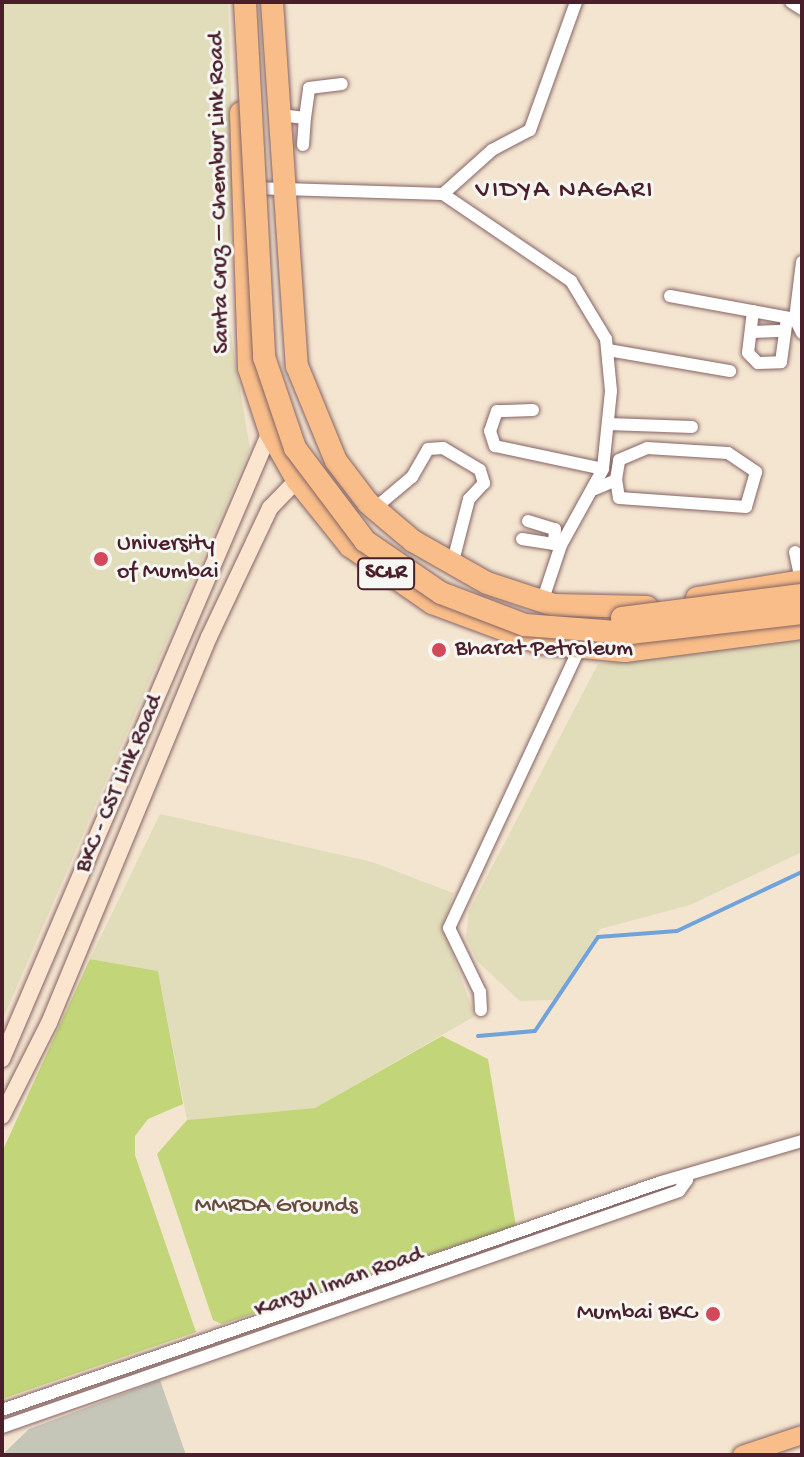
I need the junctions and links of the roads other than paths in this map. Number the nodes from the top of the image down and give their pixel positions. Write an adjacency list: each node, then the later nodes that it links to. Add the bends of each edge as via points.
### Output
1 (235, 2): 8 (highway)
2 (244, 2): 8 (highway, Santa Cruz – Chembur Link Road / SCLR); 43 (highway, bridge, via 264,357 295,448 365,541 441,593 525,625 630,633)
3 (260, 2): 41 (highway, bridge, via 279,354 309,441 376,530 448,579 528,610 629,618)
4 (272, 2): 10 (highway, SCLR)
5 (576, 2): 15 (street, via 530,130 492,150)
6 (791, 2): 7 (street)
7 (802, 9)
8 (241, 38): 13 (highway, Santa Cruz – Chembur Link Road / SCLR)
9 (342, 84): 11 (street, via 309,88)
10 (280, 115): 11 (street); 14 (highway, SCLR)
11 (305, 118): 12 (street)
12 (303, 145)
13 (241, 187): 14 (street); 28 (highway, Santa Cruz – Chembur Link Road / SCLR, via 249,368)
14 (285, 191): 15 (street); 33 (highway, SCLR, via 297,366 336,461)
15 (443, 194): 23 (street, via 571,281)
16 (802, 262): 17 (street)
17 (800, 283): 20 (street)
18 (670, 296): 19 (street)
19 (753, 311): 20 (street); 21 (street)
20 (789, 323): 21 (street); 21 (street, via 777,365 752,359); 22 (street)
21 (751, 332)
22 (802, 333)
23 (608, 350): 24 (street); 26 (street)
24 (730, 371)
25 (533, 410): 29 (street, via 497,411 490,431 495,446)
26 (608, 424): 27 (street); 29 (street)
27 (692, 427)
28 (270, 432): 30 (highway, Santa Cruz – Chembur Link Road / SCLR); 46 (street, BKC - CST Link Road)
29 (603, 469): 32 (street)
30 (297, 480): 44 (highway, Santa Cruz – Chembur Link Road / SCLR, via 383,573); 48 (street, BKC - CST Link Road, via 270,508)
31 (616, 480): 31 (street, via 617,462 647,448 728,453 756,472 746,507 619,498); 32 (street)
32 (595, 489): 36 (street)
33 (375, 508): 38 (highway, SCLR); 38 (street, via 412,477 428,449 443,448 480,470 484,483 469,499)
34 (528, 521): 36 (street, via 555,529)
35 (522, 539): 36 (street)
36 (558, 544): 42 (street)
37 (795, 552): 39 (street)
38 (452, 565): 40 (highway, SCLR)
39 (802, 581): 42 (highway, SCLR, via 634,609)
40 (487, 583): 42 (highway, SCLR); 44 (highway)
41 (802, 595)
42 (542, 602)
43 (802, 613)
44 (469, 621): 49 (highway, Santa Cruz – Chembur Link Road / SCLR)
45 (802, 621): 50 (highway, via 668,640)
46 (185, 627): 48 (street); 51 (street, BKC - CST Link Road)
47 (802, 628): 50 (highway, Santa Cruz – Chembur Link Road / SCLR)
48 (209, 637): 52 (street, BKC - CST Link Road)
49 (579, 649): 50 (highway, Santa Cruz – Chembur Link Road / SCLR); 53 (street, via 449,928 480,992)
50 (664, 649)
51 (119, 780): 52 (street); 54 (street, BKC - CST Link Road)
52 (144, 788): 55 (street, BKC - CST Link Road, via 49,1023)
53 (481, 1010)
54 (2, 1059)
55 (2, 1116)
56 (802, 1141): 57 (street, Kanzul Iman Road)
57 (687, 1180): 58 (street, Kanzul Iman Road, via 669,1179); 59 (street, Kanzul Iman Road, via 679,1191)
58 (2, 1410)
59 (2, 1427)
60 (802, 1435): 61 (main road)
61 (748, 1454)

